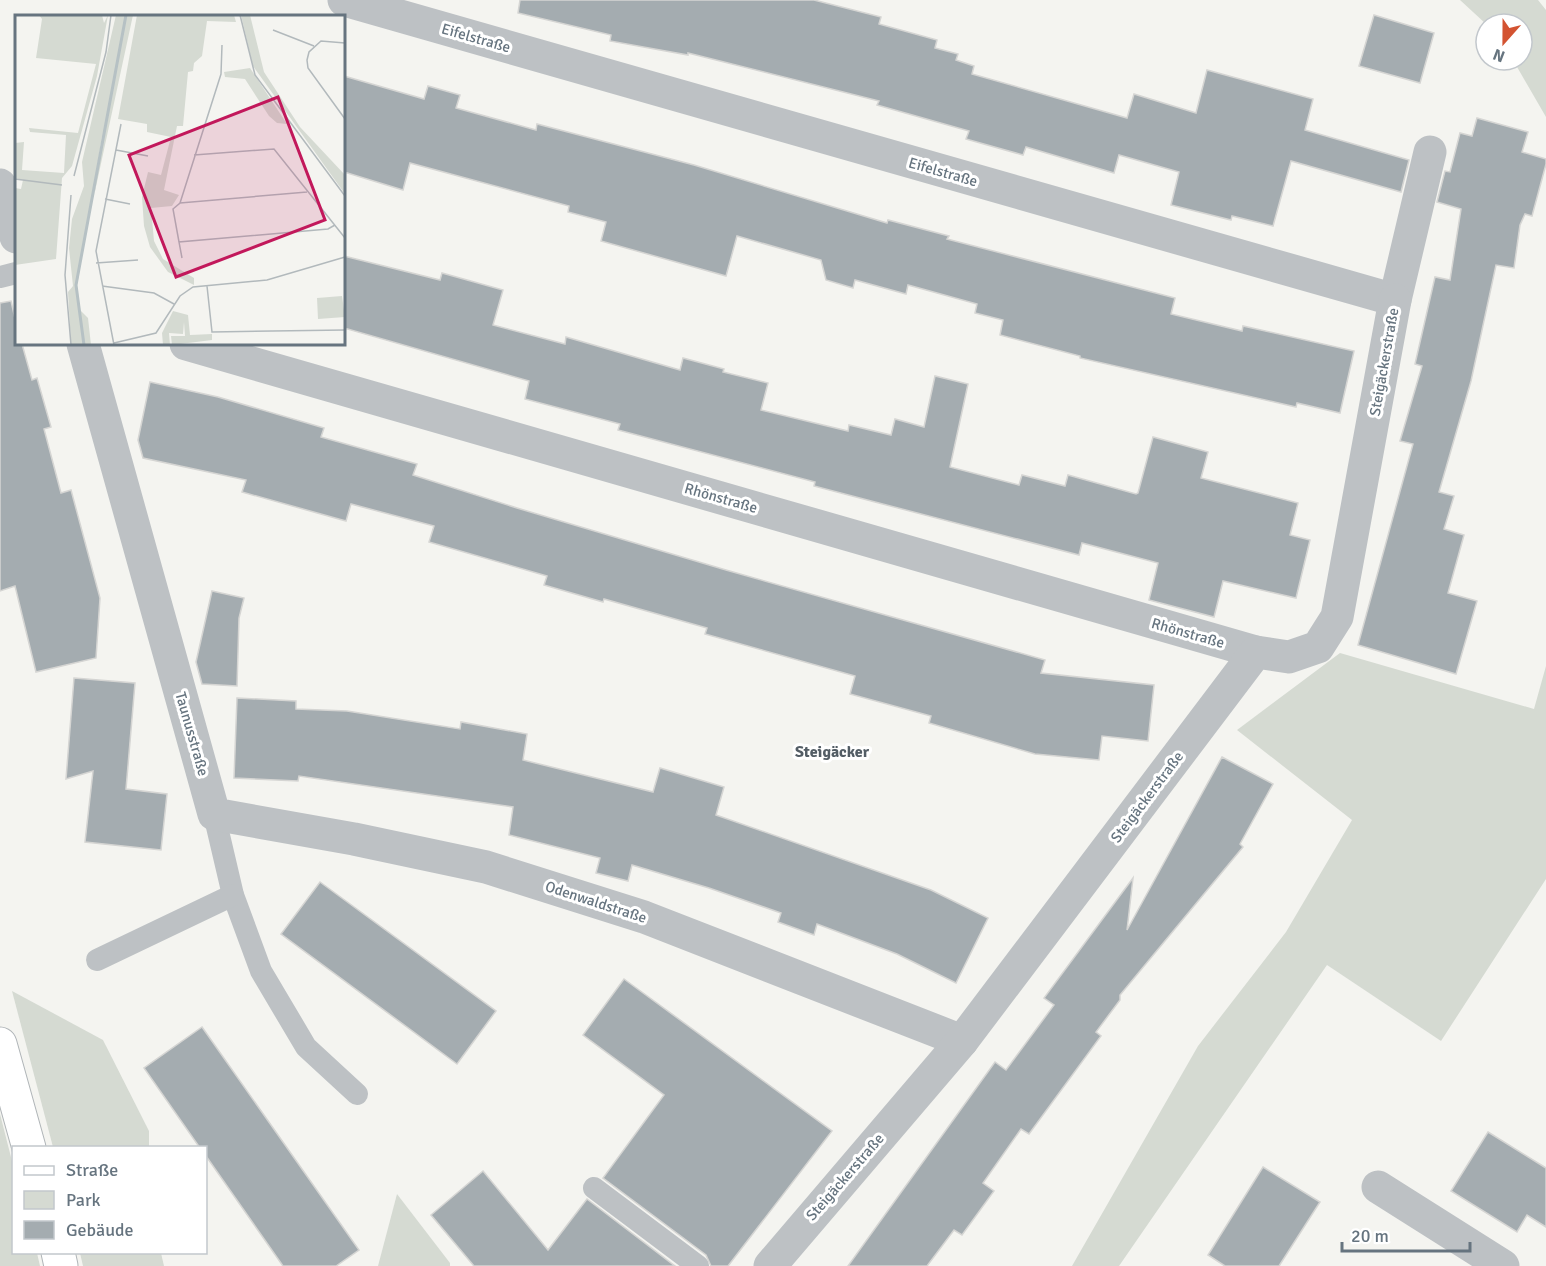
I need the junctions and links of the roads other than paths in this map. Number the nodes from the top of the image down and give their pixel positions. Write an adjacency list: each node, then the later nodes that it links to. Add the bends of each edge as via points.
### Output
1 (344, 0): 7 (street, Eifelstraße)
2 (1430, 152): 7 (street)
3 (0, 185): 4 (street)
4 (15, 234)
5 (15, 273): 6 (lane)
6 (0, 278)
7 (1395, 300): 10 (street, Steigäckerstraße, via 1337,617 1318,646 1289,657)
8 (83, 345): 11 (street, Taunusstraße)
9 (189, 345): 10 (street, Rhönstraße)
10 (1256, 652): 14 (street, Steigäckerstraße)
11 (214, 814): 12 (lane, Taunusstraße); 14 (street, Odenwaldstraße, via 486,867 644,917)
12 (233, 895): 13 (lane); 16 (lane, Taunusstraße, via 261,971 306,1047)
13 (97, 960)
14 (962, 1041): 21 (street, Steigäckerstraße)
15 (0, 1044): 17 (main road)
16 (357, 1094)
17 (27, 1146)
18 (1378, 1187): 22 (street)
19 (594, 1188): 20 (lane)
20 (698, 1266)
21 (770, 1266)
22 (1503, 1266)

